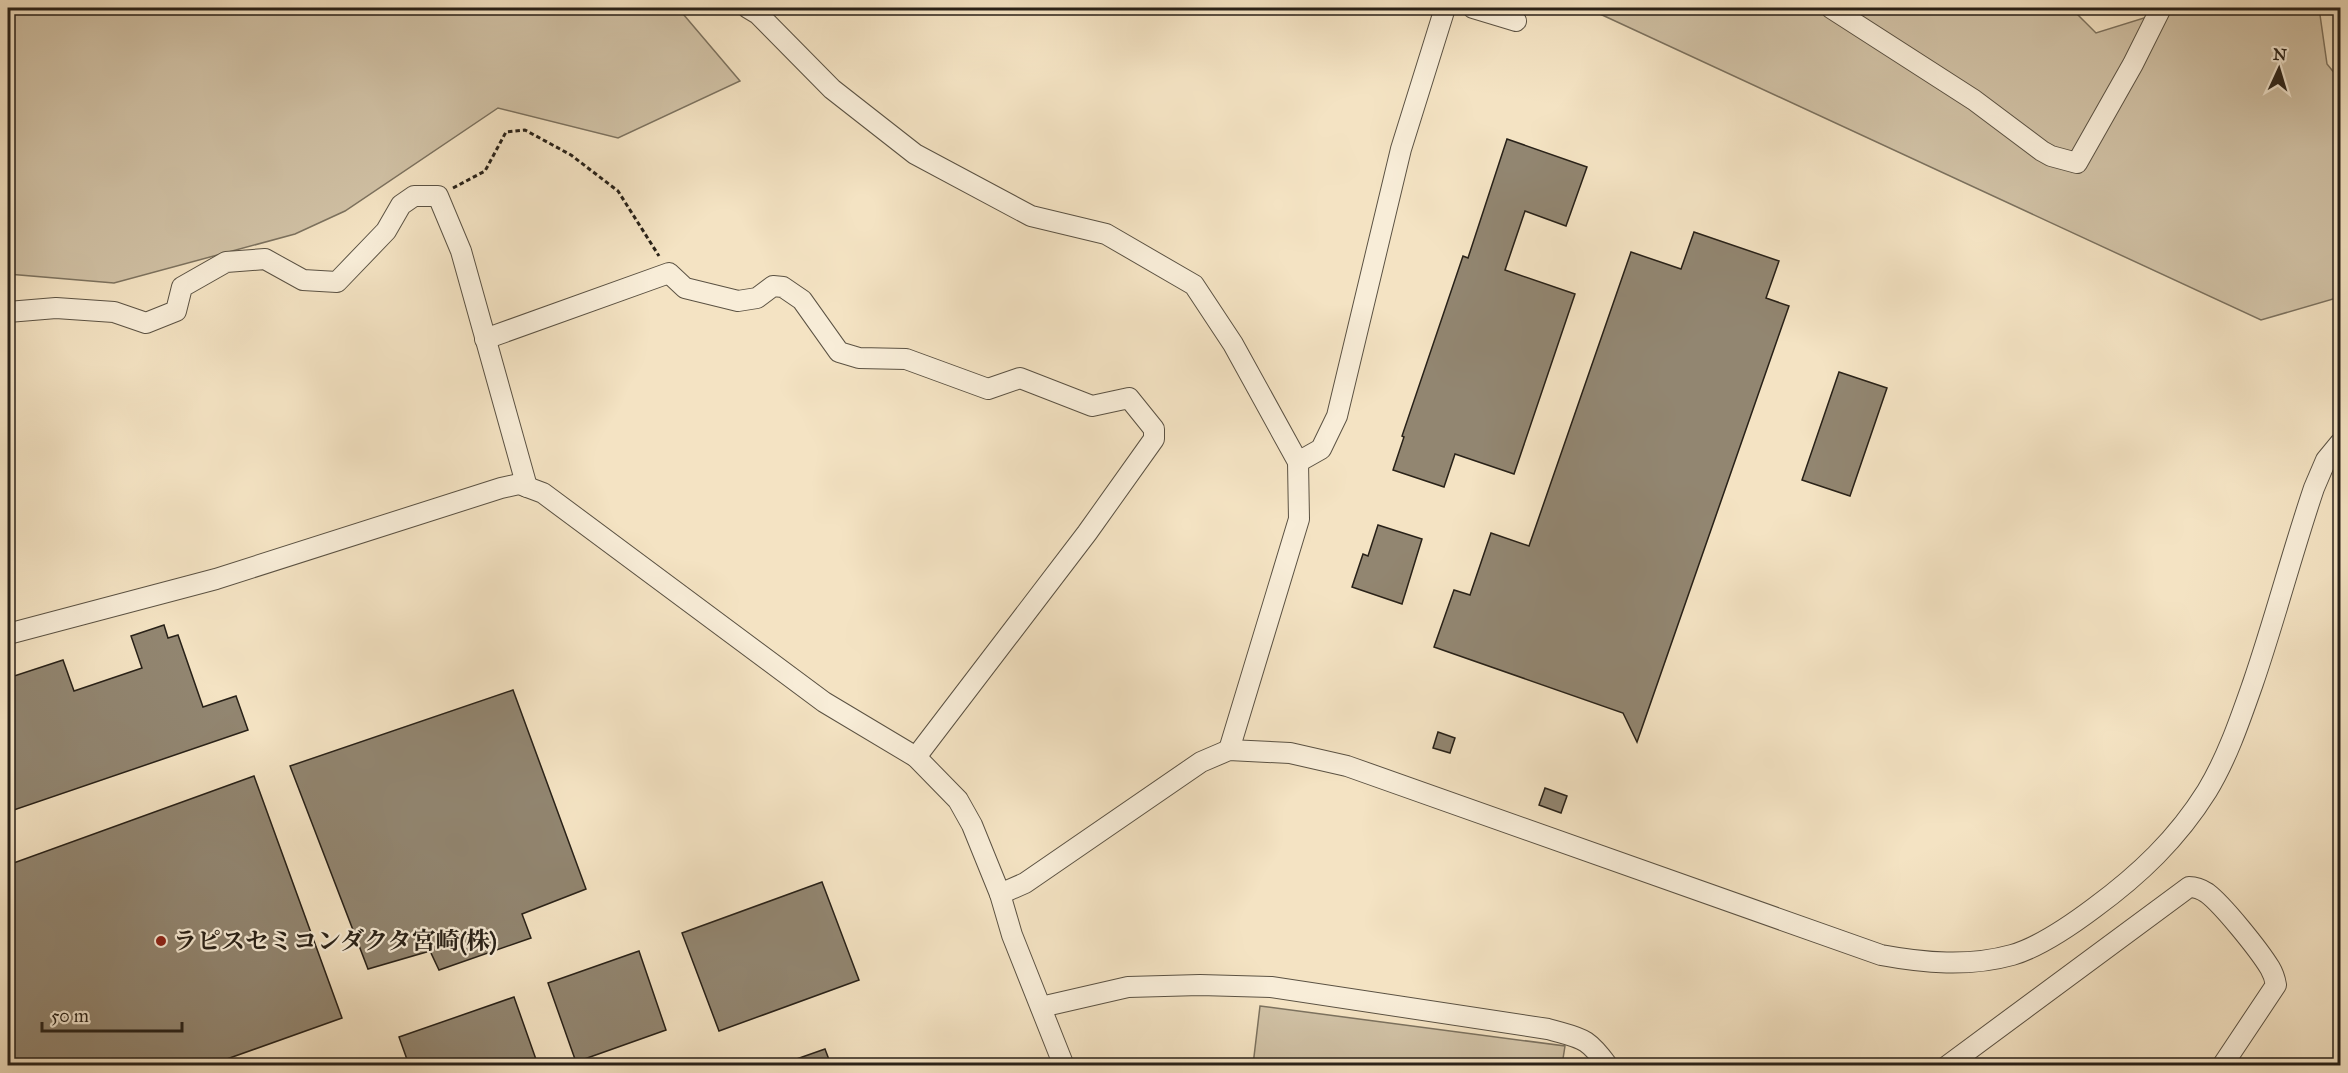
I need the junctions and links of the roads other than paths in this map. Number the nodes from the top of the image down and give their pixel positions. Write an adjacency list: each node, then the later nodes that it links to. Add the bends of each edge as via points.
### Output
1 (748, 8): 10 (street, via 832,89 915,154 1031,216 1106,234 1194,285 1233,344)
2 (1445, 8): 10 (street, via 1401,149 1337,416 1321,449)
3 (1473, 8): 6 (street)
4 (1831, 8): 5 (street, via 1974,100 2042,151 2077,163)
5 (2161, 8)
6 (1516, 21)
7 (8, 312): 8 (street, via 56,308 102,311 146,323 176,311 182,287 226,262 265,259 303,280 337,282 386,231 401,205 414,196 438,196 461,251)
8 (485, 339): 11 (street); 14 (street, via 669,273 685,288 738,301 757,298 773,286 783,287 802,300 839,352 859,358 906,359 988,389 1020,378 1092,406 1129,398 1154,429 1154,439)
9 (2340, 443): 13 (street, via 2326,460 2314,488 2245,707 2207,791 2151,862 2081,918 2014,955 1947,963 1881,955 1347,765 1290,753)
10 (1298, 462): 13 (street, via 1299,519)
11 (527, 487): 12 (street, via 519,484 501,488 216,579); 14 (street, via 543,493 824,702)
12 (8, 634)
13 (1229, 750): 15 (street, via 1201,762 1025,883)
14 (916, 758): 15 (street, via 958,800)
15 (999, 894): 16 (street)
16 (1041, 1007): 17 (street); 18 (street, via 1128,987 1271,987 1548,1029 1592,1045)
17 (1064, 1065)
18 (1608, 1065)
19 (1947, 1065): 20 (street, via 2189,887 2197,887 2211,897 2250,942 2270,968 2276,985)
20 (2222, 1065)

